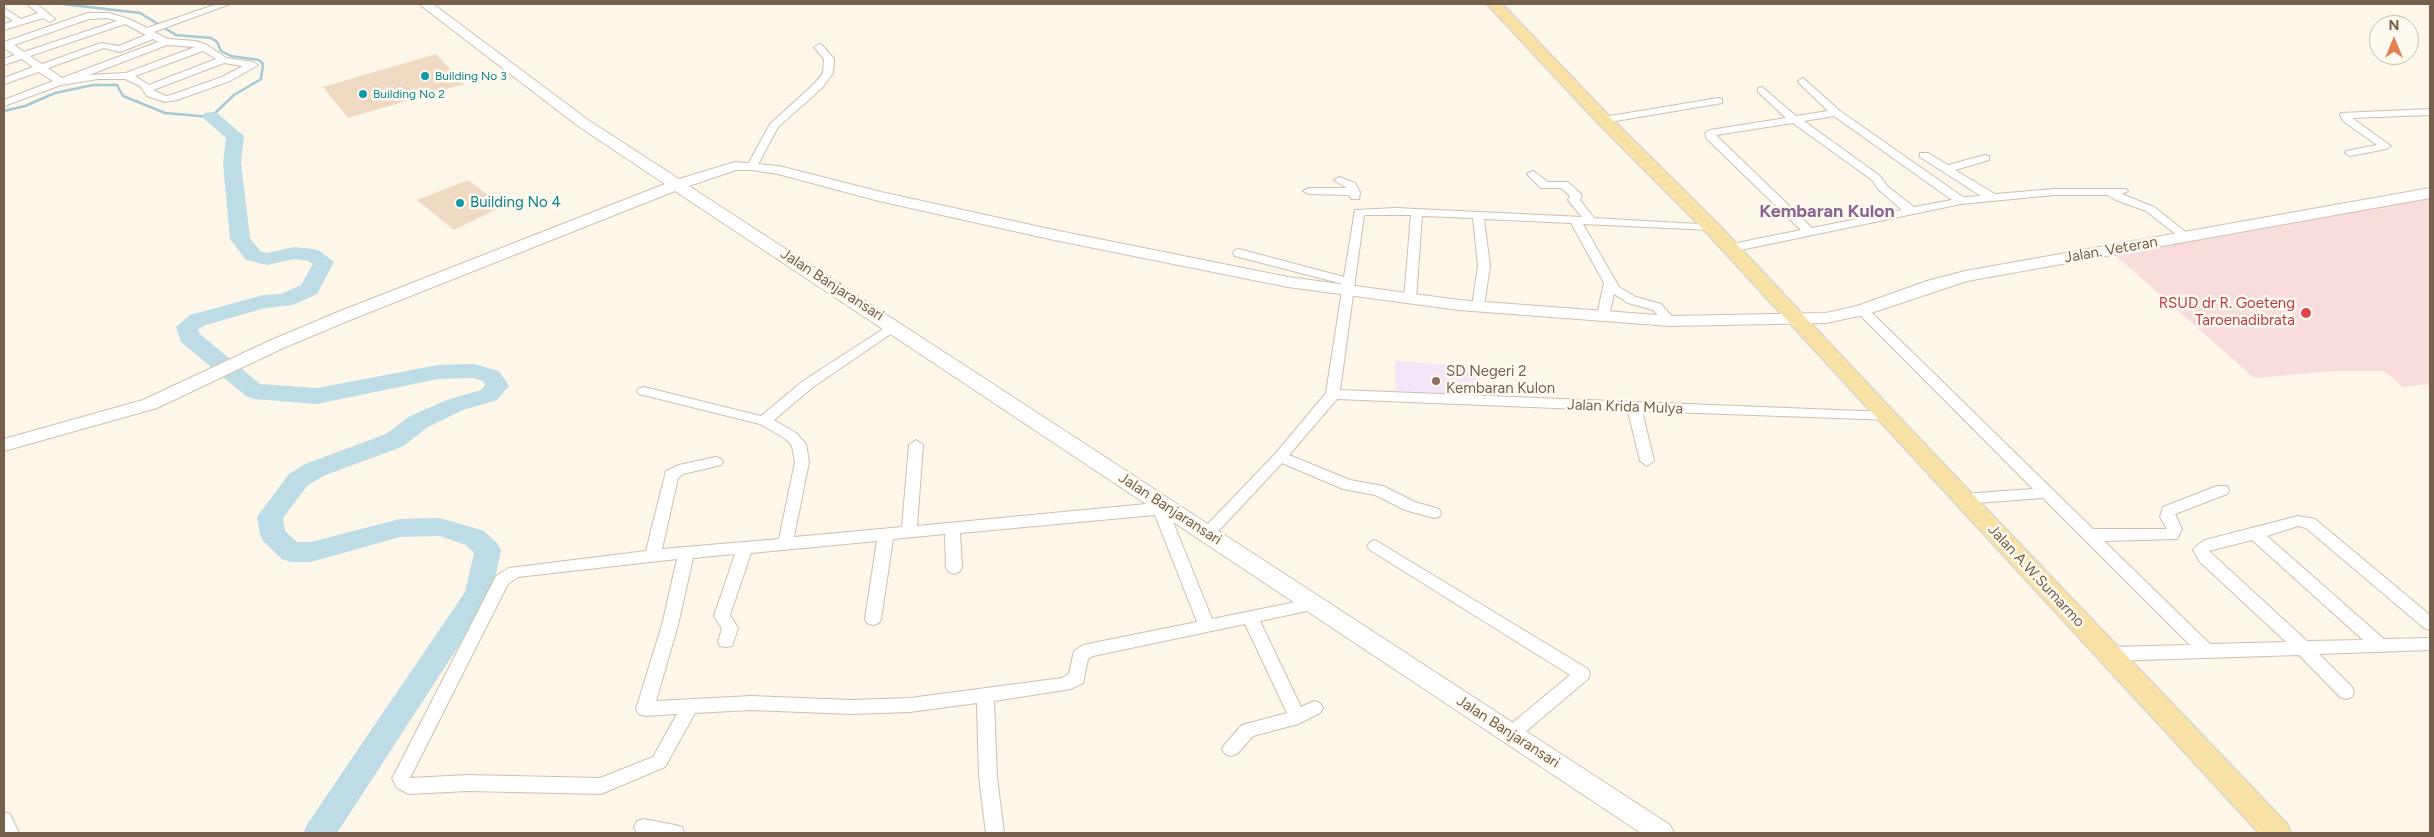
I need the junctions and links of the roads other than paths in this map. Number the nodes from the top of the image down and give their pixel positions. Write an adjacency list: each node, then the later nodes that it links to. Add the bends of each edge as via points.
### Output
1 (32, 4): 6 (street)
2 (226, 4): 11 (street)
3 (425, 4): 40 (street, Jalan Banjaransari, via 563,109)
4 (1494, 4): 31 (main road, Jalan A.W.Sumarmo)
5 (4, 11): 8 (street)
6 (45, 14): 8 (street); 9 (street)
7 (126, 21): 9 (street, via 94,15); 11 (street); 17 (street)
8 (20, 22): 10 (street)
9 (59, 26): 13 (street)
10 (4, 27)
11 (147, 31): 12 (street); 14 (street, via 120,49); 14 (street, via 99,43)
12 (166, 42): 15 (street); 24 (street)
13 (5, 44): 17 (street)
14 (104, 45): 20 (street)
15 (204, 47): 18 (street); 21 (street)
16 (819, 47): 36 (street, via 829,59 828,73 774,126)
17 (25, 55): 19 (street); 20 (street)
18 (223, 60): 25 (street); 25 (street, via 253,65 170,99 159,98)
19 (4, 62)
20 (42, 68): 22 (street); 24 (street)
21 (127, 76): 24 (street, via 98,76); 25 (street, via 144,84)
22 (4, 81)
23 (1803, 81): 30 (street)
24 (61, 82): 27 (street)
25 (147, 89)
26 (1762, 90): 32 (street)
27 (4, 102)
28 (1718, 102): 31 (street)
29 (2430, 112): 33 (street, via 2345,115 2386,146)
30 (1836, 113): 32 (street); 45 (street)
31 (1604, 120): 52 (main road, Jalan A.W.Sumarmo)
32 (1795, 120): 46 (street, via 1876,178); 53 (street, via 1709,134)
33 (2350, 153)
34 (1924, 155): 37 (street)
35 (1986, 158): 37 (street)
36 (752, 166): 40 (street, Jalan. Veteran, via 725,167); 58 (street, Jalan. Veteran, via 1233,273)
37 (1946, 169): 44 (street)
38 (1533, 174): 51 (street, via 1545,186 1562,183 1576,195 1574,200)
39 (1340, 180): 42 (street, via 1351,185)
40 (679, 184): 65 (street, Jalan Banjaransari); 71 (street, Jalan. Veteran, via 344,316 150,404)
41 (1309, 192): 42 (street)
42 (1354, 192): 47 (street)
43 (2430, 193): 54 (street, Jalan. Veteran)
44 (1991, 197): 45 (street); 54 (street, via 2116,191 2120,198 2150,209)
45 (1961, 201): 46 (street)
46 (1910, 210): 53 (street)
47 (1359, 212): 48 (street); 58 (street)
48 (1417, 212): 49 (street); 59 (street)
49 (1478, 216): 50 (street); 60 (street, via 1484,266)
50 (1576, 221): 51 (street); 57 (street)
51 (1592, 222): 52 (street)
52 (1711, 227): 55 (main road, Jalan A.W.Sumarmo)
53 (1808, 232): 55 (street)
54 (2186, 237): 61 (street, Jalan. Veteran, via 1965,276)
55 (1731, 248): 63 (main road, Jalan A.W.Sumarmo)
56 (1239, 253): 58 (street)
57 (1610, 284): 62 (street); 64 (street, via 1627,297 1658,307)
58 (1348, 286): 59 (street, Jalan. Veteran); 67 (street)
59 (1410, 299): 60 (street, Jalan. Veteran)
60 (1478, 306): 62 (street, Jalan. Veteran)
61 (1862, 310): 63 (street, Jalan. Veteran, via 1826,318); 77 (street)
62 (1603, 315): 64 (street, Jalan. Veteran)
63 (1794, 318): 64 (street, Jalan. Veteran); 69 (main road, Jalan A.W.Sumarmo)
64 (1670, 322)
65 (894, 326): 70 (street, via 808,384); 79 (street, Jalan Banjaransari)
66 (644, 391): 70 (street)
67 (1334, 394): 68 (street, Jalan Krida Mulya); 73 (street)
68 (1634, 408): 69 (street, Jalan Krida Mulya); 74 (street)
69 (1886, 417): 78 (main road, Jalan A.W.Sumarmo)
70 (764, 421): 87 (street, via 791,436 800,444 802,451 798,489)
71 (4, 445)
72 (916, 445): 82 (street)
73 (1280, 457): 80 (street, via 1348,485 1378,490); 84 (street)
74 (1647, 461)
75 (716, 462): 91 (street, via 679,470 671,475)
76 (2222, 490): 86 (street, via 2168,511 2167,517 2175,529 2172,535)
77 (2046, 493): 78 (street); 86 (street)
78 (1962, 499): 103 (main road, Jalan A.W.Sumarmo)
79 (1164, 508): 81 (street); 84 (street, Jalan Banjaransari); 97 (street)
80 (1434, 514)
81 (952, 528): 82 (street); 92 (street)
82 (909, 531): 83 (street)
83 (886, 534): 87 (street); 95 (street)
84 (1208, 534): 93 (street, Jalan Banjaransari)
85 (2255, 534): 96 (street, via 2298,521 2310,523); 100 (street); 101 (street, via 2205,546 2201,550 2205,558)
86 (2088, 535): 102 (street)
87 (785, 544): 89 (street)
88 (1375, 546): 109 (street, via 1582,674)
89 (745, 548): 90 (street); 98 (street, via 722,612 730,628)
90 (686, 554): 91 (street); 106 (street, via 670,625 645,709)
91 (653, 556): 106 (street, via 519,571 506,576 402,778 403,783 417,787 468,784 601,786 659,762)
92 (954, 568)
93 (1315, 604): 94 (street); 109 (street, Jalan Banjaransari)
94 (1250, 617): 97 (street); 108 (street)
95 (873, 619)
96 (2430, 624)
97 (1207, 626): 105 (street, via 1089,650 1080,656 1077,678 1072,683)
98 (726, 641)
99 (2430, 644): 100 (street)
100 (2380, 646): 101 (street)
101 (2303, 648): 102 (street); 104 (street)
102 (2205, 650): 103 (street)
103 (2109, 654): 117 (main road, Jalan A.W.Sumarmo)
104 (2346, 692)
105 (985, 696): 106 (street, via 876,707 752,703); 115 (street, via 988,777)
106 (690, 707)
107 (1314, 708): 108 (street)
108 (1298, 717): 110 (street, via 1248,730)
109 (1511, 734): 116 (street, Jalan Banjaransari)
110 (1231, 749)
111 (4, 820): 113 (street)
112 (643, 827): 114 (street)
113 (10, 833)
114 (675, 833)
115 (995, 833)
116 (1661, 833)
117 (2277, 833)

